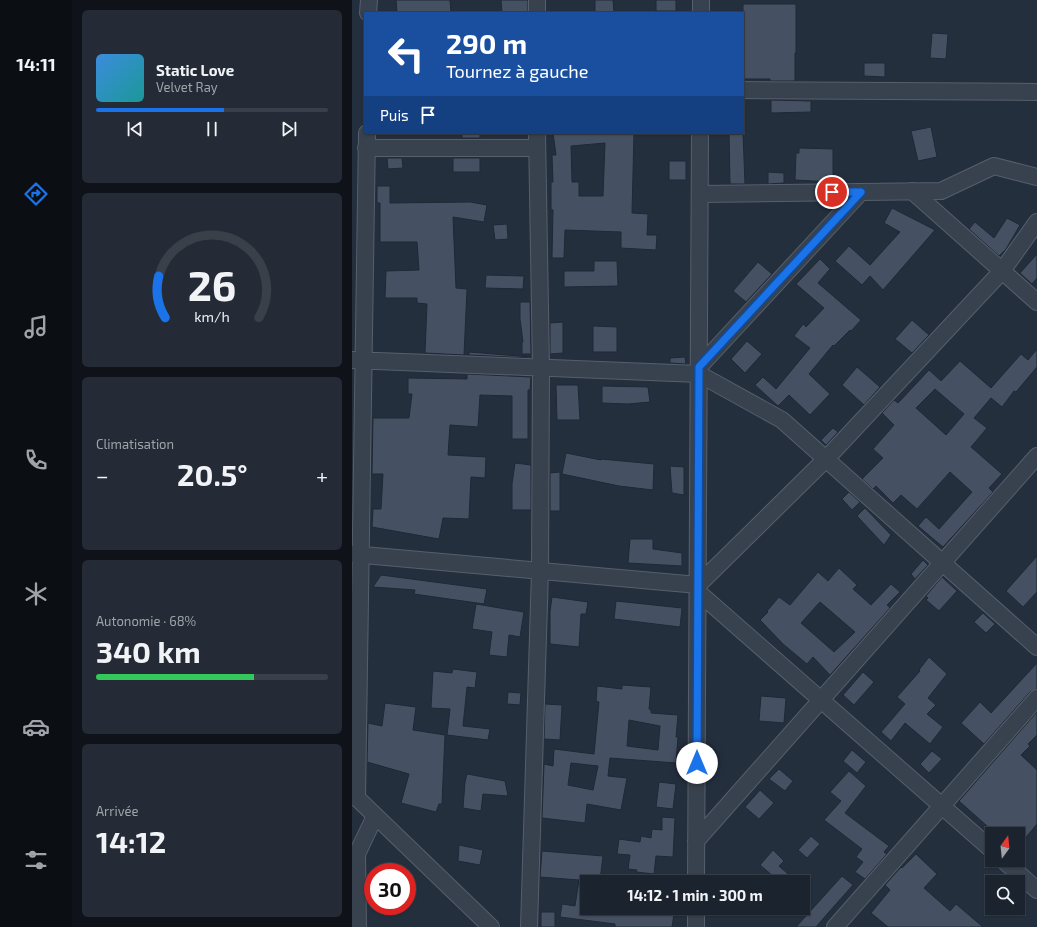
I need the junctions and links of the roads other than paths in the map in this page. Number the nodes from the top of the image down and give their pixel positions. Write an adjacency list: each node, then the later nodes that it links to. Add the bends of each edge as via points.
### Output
1 (369, 0): 4 (street)
2 (537, 0): 5 (street)
3 (701, 0): 6 (street)
4 (368, 12)
5 (537, 12)
6 (701, 12)
7 (744, 90): 8 (street)
8 (1037, 92)
9 (700, 134): 15 (street)
10 (537, 140): 11 (street); 20 (street)
11 (366, 141): 19 (street)
12 (1037, 177): 13 (street, via 994,166 941,191)
13 (912, 191): 14 (street); 17 (street)
14 (861, 192): 15 (street); 21 (street)
15 (700, 194): 21 (street)
16 (1037, 222): 17 (street)
17 (1002, 271): 18 (street); 23 (street)
18 (1037, 302)
19 (358, 361): 20 (street); 24 (street)
20 (541, 368): 21 (street); 26 (street)
21 (699, 371): 23 (street, via 782,420); 27 (street)
22 (1037, 456): 25 (street)
23 (826, 459): 25 (street); 27 (street)
24 (356, 554): 26 (street); 31 (street)
25 (943, 563): 28 (street); 30 (street)
26 (540, 571): 27 (street); 42 (street)
27 (698, 588): 30 (street); 34 (street)
28 (1037, 647)
29 (1037, 698): 32 (street)
30 (821, 700): 32 (street); 34 (street)
31 (354, 798): 33 (street)
32 (942, 806): 35 (street); 44 (street)
33 (375, 816): 40 (street, via 357,854); 41 (street)
34 (696, 841): 37 (street)
35 (985, 844)
36 (1011, 867): 38 (street)
37 (696, 875)
38 (1037, 890)
39 (696, 915): 43 (street)
40 (358, 927)
41 (491, 927)
42 (529, 927)
43 (696, 927)
44 (835, 927)

